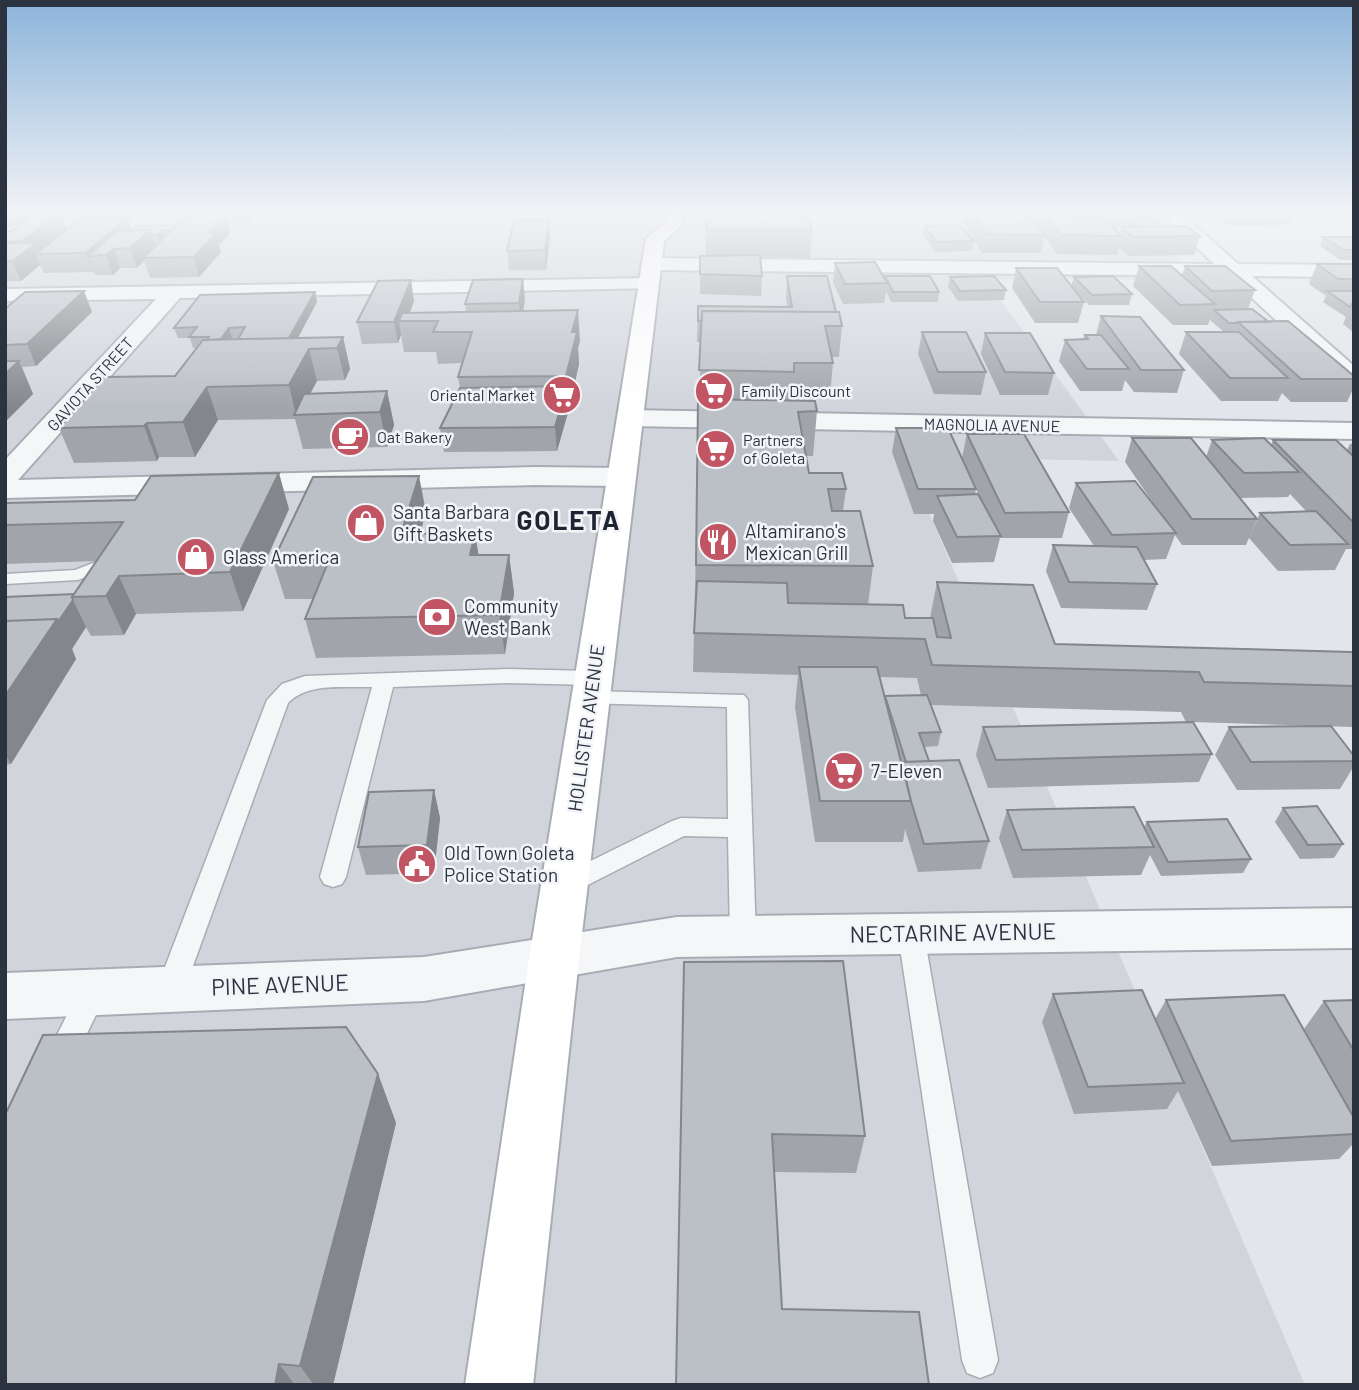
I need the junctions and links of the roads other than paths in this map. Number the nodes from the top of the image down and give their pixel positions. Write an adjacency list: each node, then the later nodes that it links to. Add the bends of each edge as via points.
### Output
1 (514, 279): 4 (street)
2 (649, 279): 7 (main road, HOLLISTER AVENUE)
3 (1243, 279): 6 (street)
4 (175, 291): 5 (street); 9 (street, GAVIOTA STREET)
5 (5, 295)
6 (1354, 379)
7 (630, 418): 8 (street, MAGNOLIA AVENUE); 10 (main road, HOLLISTER AVENUE)
8 (1354, 431)
9 (5, 477)
10 (621, 477): 11 (street, via 542,475 74,496); 16 (main road, HOLLISTER AVENUE)
11 (5, 489)
12 (114, 560): 14 (lane)
13 (37, 563): 14 (lane)
14 (5, 578)
15 (384, 681): 16 (lane, via 508,676); 18 (lane); 24 (lane, via 295,685 282,693)
16 (591, 688): 17 (lane, via 737,700); 19 (main road, HOLLISTER AVENUE)
17 (741, 828): 19 (lane, via 681,827); 22 (lane)
18 (333, 877)
19 (564, 885): 23 (main road, HOLLISTER AVENUE)
20 (1354, 928): 21 (street, NECTARINE AVENUE)
21 (911, 934): 22 (street, NECTARINE AVENUE); 28 (lane)
22 (743, 937): 23 (street, NECTARINE AVENUE, via 677,937)
23 (554, 959): 24 (street, PINE AVENUE, via 424,979); 29 (main road, HOLLISTER AVENUE)
24 (171, 988): 25 (street, PINE AVENUE)
25 (93, 992): 26 (street, PINE AVENUE); 27 (lane)
26 (5, 996)
27 (46, 1087)
28 (980, 1360)
29 (499, 1385)

